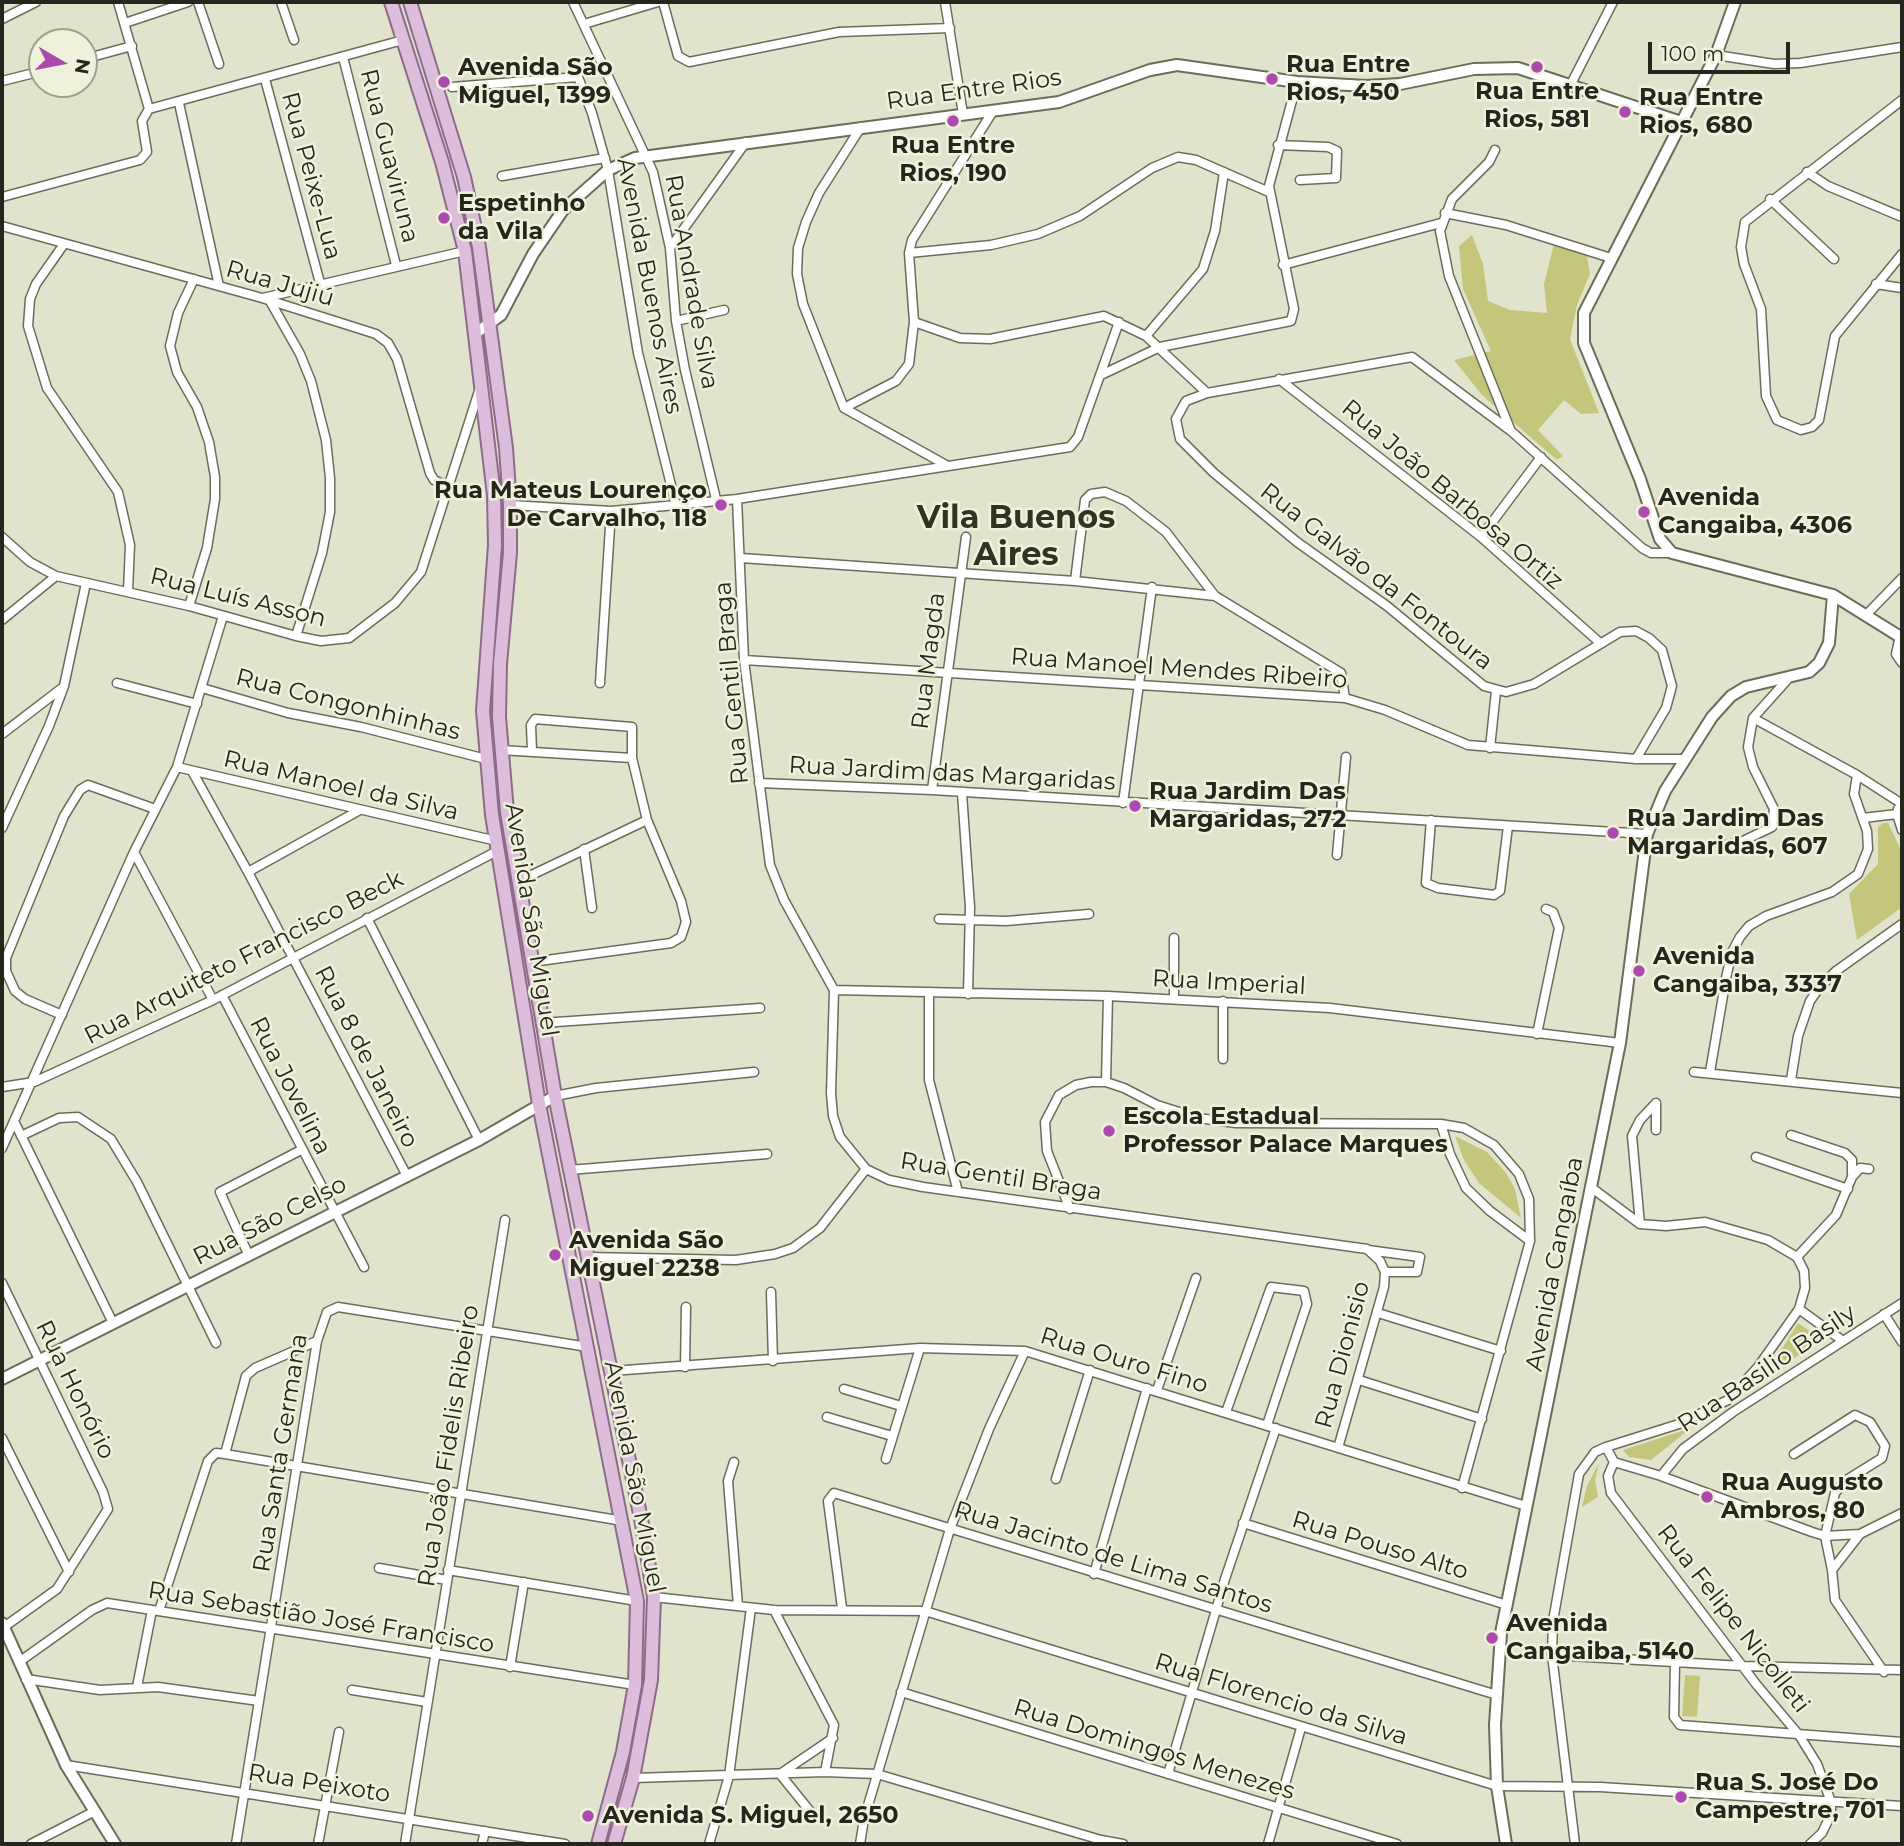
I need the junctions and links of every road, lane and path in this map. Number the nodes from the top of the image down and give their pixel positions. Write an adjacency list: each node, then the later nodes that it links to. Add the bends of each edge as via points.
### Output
1 (36, 2): 13 (street)
2 (118, 2): 14 (street)
3 (188, 2): 14 (street)
4 (198, 2): 24 (street)
5 (281, 2): 17 (street)
6 (391, 2): 18 (main road, Avenida São Miguel)
7 (410, 2): 74 (main road, Avenida São Miguel, via 477,228)
8 (573, 2): 15 (street, Rua Andrade Silva)
9 (661, 2): 15 (street); 16 (street, via 678,56 689,62 839,32)
10 (945, 2): 16 (street)
11 (1613, 2): 29 (street)
12 (1735, 2): 22 (main road)
13 (2, 19)
14 (125, 23): 19 (street)
15 (584, 24): 41 (street, Rua Andrade Silva)
16 (950, 28): 35 (street)
17 (294, 40)
18 (403, 40): 23 (street); 57 (main road, Avenida São Miguel)
19 (132, 46): 21 (street); 33 (street)
20 (1902, 47): 22 (street, via 1800,63)
21 (98, 55)
22 (1716, 55): 36 (main road)
23 (343, 57): 26 (street); 62 (street, Rua Guaviruna)
24 (219, 64)
25 (28, 74): 27 (street)
26 (265, 79): 32 (street); 65 (street, Rua Peixe-Lua)
27 (2, 81)
28 (1297, 82): 29 (main road, Rua Entre Rios, via 1384,86 1496,66); 34 (main road, Rua Entre Rios, via 1177,65 1059,102); 39 (street)
29 (1571, 84): 36 (main road, Rua Entre Rios)
30 (452, 87): 42 (street, Avenida Buenos Aires, via 578,77)
31 (1902, 100): 45 (street)
32 (179, 103): 33 (street); 67 (street)
33 (149, 108): 49 (street, via 142,121 147,152 140,160)
34 (993, 111): 35 (main road, Rua Entre Rios); 58 (street, via 920,225)
35 (963, 114): 37 (main road, Rua Entre Rios)
36 (1681, 122): 60 (main road)
37 (861, 127): 38 (main road, Rua Entre Rios); 82 (street, via 820,193 798,248 803,304)
38 (746, 142): 41 (main road, Rua Entre Rios); 56 (street)
39 (1278, 145): 47 (street, via 1337,151 1336,177); 48 (street)
40 (1495, 150): 51 (street, via 1489,162 1451,199)
41 (647, 156): 43 (main road, Rua Entre Rios); 56 (street, Rua Andrade Silva)
42 (605, 158): 43 (street, Avenida Buenos Aires); 46 (street)
43 (608, 170): 74 (main road, Rua Entre Rios, via 581,192 547,231 511,299); 90 (street, Avenida Buenos Aires, via 638,353)
44 (1224, 172): 48 (street); 58 (street, via 1178,157 1152,168 1080,216 1038,234 991,245); 76 (street, via 1215,231 1203,269)
45 (1807, 172): 50 (street); 52 (street, via 1828,186)
46 (502, 176)
47 (1300, 180)
48 (1269, 192): 63 (street)
49 (2, 197)
50 (1770, 199): 61 (street); 66 (street, via 1745,222 1741,247 1761,309 1766,396 1777,420 1801,430 1819,420 1835,336)
51 (1445, 213): 53 (street); 60 (street, via 1506,225)
52 (1902, 217)
53 (1441, 223): 63 (street); 83 (street, via 1449,275)
54 (2, 226): 55 (street, Rua Jujiú)
55 (64, 244): 64 (street, Rua Jujiú); 105 (street, via 36,284 28,326 47,388 118,492 128,527)
56 (670, 248): 71 (street, Rua Andrade Silva)
57 (465, 251): 62 (street); 75 (main road, Avenida São Miguel)
58 (909, 253): 73 (street)
59 (1902, 254): 66 (street)
60 (1611, 258): 95 (main road, via 1584,313 1584,343)
61 (1834, 259)
62 (396, 265): 65 (street)
63 (1283, 265): 77 (street, via 1294,309 1287,323)
64 (194, 279): 67 (street, Rua Jujiú); 108 (street, via 178,313 170,346 177,372 204,425 215,488 207,548)
65 (320, 283): 69 (street)
66 (1876, 284): 68 (street)
67 (219, 286): 69 (street, Rua Jujiú)
68 (1902, 288)
69 (266, 299): 86 (street, Rua Jujiú, via 384,338 397,359 430,473); 112 (street, via 311,381 330,478 330,512 322,554)
70 (724, 310): 71 (street)
71 (676, 321): 87 (street, Rua Andrade Silva)
72 (1119, 321): 73 (street, via 1095,315 1006,337 975,339); 76 (street); 78 (street)
73 (914, 322): 82 (street, via 912,350 903,374)
74 (489, 326): 75 (main road); 89 (main road, Avenida São Miguel)
75 (476, 333): 80 (main road, Avenida São Miguel)
76 (1146, 336): 77 (street)
77 (1160, 347): 78 (street); 81 (street)
78 (1101, 375): 85 (street, via 1079,437 1070,447)
79 (1279, 379): 81 (street); 83 (street, via 1412,357); 94 (street, Rua João Barbosa Ortiz)
80 (482, 382): 86 (street, Rua Luís Asson); 134 (main road, Avenida São Miguel, via 495,545 484,674)
81 (1207, 393): 124 (street, Rua Galvão da Fontoura, via 1186,401 1176,419 1180,439 1188,449 1264,517)
82 (844, 408): 85 (street)
83 (1511, 432): 84 (street)
84 (1541, 457): 94 (street); 96 (street)
85 (946, 465): 88 (street)
86 (449, 487): 112 (street, Rua Luís Asson, via 421,572 395,603 349,638 321,641)
87 (716, 499): 88 (street); 90 (street)
88 (737, 499): 98 (street, Rua Gentil Braga)
89 (510, 505): 91 (street); 130 (main road, Avenida São Miguel, via 500,664)
90 (676, 505): 91 (street)
91 (611, 511): 120 (street)
92 (2, 537): 100 (street, Rua Luís Asson, via 30,562)
93 (966, 537): 99 (street, Rua Magda)
94 (1480, 537): 114 (street, Rua João Barbosa Ortiz)
95 (1660, 538): 96 (street); 97 (main road)
96 (1642, 548): 97 (street)
97 (1672, 553): 106 (main road)
98 (741, 558): 99 (street); 115 (street, Rua Gentil Braga)
99 (960, 574): 102 (street); 117 (street, Rua Magda)
100 (56, 576): 103 (street, Rua Luís Asson); 111 (street)
101 (1902, 578): 109 (street)
102 (1075, 581): 104 (street); 107 (street, via 1085,500 1105,492 1126,501 1166,532)
103 (86, 583): 105 (street, Rua Luís Asson); 122 (street)
104 (1152, 587): 107 (street); 121 (street)
105 (128, 592): 108 (street, Rua Luís Asson)
106 (1833, 595): 109 (main road); 118 (main road, Avenida Cangaíba, via 1824,656 1809,672)
107 (1215, 596): 125 (street, via 1341,673)
108 (189, 606): 110 (street, Rua Luís Asson)
109 (1867, 614): 113 (main road)
110 (223, 616): 112 (street, Rua Luís Asson); 123 (street)
111 (2, 620)
112 (296, 636)
113 (1901, 637): 116 (street, via 1896,650)
114 (1599, 642): 124 (street, Rua Galvão da Fontoura, via 1534,684); 135 (street, Rua Galvão da Fontoura, via 1620,632 1636,631 1662,650 1666,662 1672,686 1666,708)
115 (744, 660): 117 (street, Rua Manoel Mendes Ribeiro); 140 (street, Rua Gentil Braga)
116 (1902, 663)
117 (947, 672): 121 (street, Rua Manoel Mendes Ribeiro); 141 (street, Rua Magda)
118 (1787, 680): 127 (street); 136 (main road, Avenida Cangaíba, via 1746,687 1731,696)
119 (117, 683): 126 (street)
120 (600, 683)
121 (1139, 684): 125 (street, Rua Manoel Mendes Ribeiro); 143 (street)
122 (64, 686): 128 (street); 153 (street)
123 (202, 688): 126 (street); 134 (street, Rua Congonhinhas)
124 (1496, 691): 129 (street)
125 (1345, 698): 129 (street, Rua Manoel Mendes Ribeiro, via 1457,742)
126 (197, 704): 137 (street)
127 (1753, 718): 139 (street); 157 (street, via 1748,747 1775,819 1765,832)
128 (2, 734)
129 (1490, 748): 135 (street, Rua Manoel Mendes Ribeiro)
130 (500, 750): 131 (street); 162 (main road, Avenida São Miguel)
131 (532, 752): 133 (street); 133 (street, via 531,725 539,718 630,726 634,732)
132 (1346, 757): 148 (street)
133 (632, 758): 151 (street)
134 (486, 759): 156 (main road, Avenida São Miguel)
135 (1636, 759): 136 (street, Rua Manoel Mendes Ribeiro)
136 (1686, 759): 155 (main road, Avenida Cangaíba, via 1665,791)
137 (177, 767): 138 (street, Rua Manoel da Silva); 145 (street)
138 (192, 771): 146 (street, Rua Manoel da Silva); 161 (street, Rua 8 de Janeiro)
139 (1857, 775): 144 (street); 149 (street, via 1854,794)
140 (759, 783): 141 (street, Rua Jardim das Margaridas); 174 (street, Rua Gentil Braga, via 775,882)
141 (932, 790): 142 (street, Rua Jardim das Margaridas)
142 (962, 793): 143 (street, Rua Jardim das Margaridas); 168 (street)
143 (1123, 803): 148 (street, Rua Jardim das Margaridas)
144 (1901, 803): 147 (street)
145 (155, 809): 159 (street); 171 (street, via 97,786 80,790 64,816)
146 (358, 811): 156 (street, Rua Manoel da Silva); 161 (street)
147 (1897, 814): 149 (street); 154 (street)
148 (1343, 815): 150 (street, Rua Jardim das Margaridas); 160 (street)
149 (1863, 818): 190 (street, via 1867,849 1858,874 1832,892 1766,916 1749,926 1736,945)
150 (1431, 820): 152 (street, Rua Jardim das Margaridas); 152 (street, via 1426,883 1494,895 1500,891)
151 (647, 821): 158 (street); 173 (street, via 685,914 681,937 657,945)
152 (1508, 826): 155 (street, Rua Jardim das Margaridas)
153 (2, 828)
154 (1902, 830)
155 (1647, 834): 186 (main road, Avenida Cangaíba)
156 (498, 846): 166 (street, Rua Arquiteto Francisco Beck); 197 (main road, Avenida São Miguel)
157 (1723, 846)
158 (584, 849): 162 (street); 163 (street)
159 (134, 852): 180 (street); 183 (street)
160 (1337, 855)
161 (248, 872): 172 (street, Rua 8 de Janeiro)
162 (519, 881): 173 (main road, Avenida São Miguel)
163 (592, 908)
164 (1546, 909): 185 (street, via 1553,912 1559,928)
165 (1089, 914): 168 (street)
166 (367, 918): 172 (street, Rua Arquiteto Francisco Beck); 203 (street)
167 (939, 919): 168 (street)
168 (970, 920): 176 (street)
169 (1902, 924): 191 (street, via 1836,971 1810,1001)
170 (1174, 938): 179 (street)
171 (4, 957): 183 (street, via 15,991)
172 (294, 958): 177 (street, Rua Arquiteto Francisco Beck); 211 (street, Rua 8 de Janeiro)
173 (533, 962): 184 (main road, Avenida São Miguel)
174 (834, 990): 175 (street, Rua Imperial); 208 (street, Rua Gentil Braga, via 833,1116 840,1137)
175 (929, 992): 176 (street, Rua Imperial); 215 (street, via 929,1080)
176 (968, 994): 178 (street, Rua Imperial)
177 (222, 995): 180 (street, Rua Arquiteto Francisco Beck); 205 (street, Rua Jovelina)
178 (1108, 996): 179 (street, Rua Imperial); 192 (street)
179 (1174, 999): 181 (street, Rua Imperial)
180 (213, 1000): 193 (street, Rua Arquiteto Francisco Beck)
181 (1223, 1001): 185 (street, Rua Imperial, via 1330,1008); 187 (street)
182 (760, 1008): 184 (street)
183 (62, 1015): 193 (street)
184 (542, 1023): 196 (main road, Avenida São Miguel)
185 (1536, 1034): 186 (street, Rua Imperial)
186 (1620, 1043): 213 (main road, Avenida Cangaíba)
187 (1223, 1059)
188 (754, 1072): 196 (street)
189 (1694, 1072): 190 (street)
190 (1710, 1072): 191 (street)
191 (1791, 1080): 195 (street)
192 (1106, 1082): 199 (street, via 1175,1112 1218,1121); 216 (street, via 1076,1085 1059,1095 1045,1122 1046,1151)
193 (34, 1083): 194 (street, Rua Arquiteto Francisco Beck); 198 (street)
194 (2, 1087)
195 (1902, 1093)
196 (555, 1096): 197 (main road, Rua São Celso); 210 (main road, Avenida São Miguel)
197 (539, 1104): 203 (main road, Rua São Celso); 242 (main road, Avenida São Miguel)
198 (14, 1121): 202 (street); 204 (street)
199 (1441, 1124): 220 (street, via 1466,1188); 220 (street, via 1464,1128 1494,1145 1519,1174 1529,1199)
200 (1656, 1130): 219 (street, via 1656,1103 1632,1136)
201 (1791, 1135): 212 (street, via 1849,1156 1854,1165)
202 (21, 1136): 229 (street, via 68,1116 78,1117 111,1139); 236 (street)
203 (479, 1140): 211 (main road, Rua São Celso)
204 (2, 1149)
205 (301, 1150): 217 (street, Rua Jovelina); 222 (street, via 220,1192)
206 (767, 1154): 210 (street)
207 (1756, 1157): 214 (street)
208 (866, 1169): 215 (street, Rua Gentil Braga, via 889,1180); 223 (street, via 820,1227 806,1240 775,1254 736,1260)
209 (1869, 1169): 212 (street, via 1860,1168)
210 (569, 1170): 223 (main road, Avenida São Miguel)
211 (407, 1176): 217 (main road, Rua São Celso)
212 (1852, 1177): 214 (street)
213 (1592, 1188): 219 (street); 276 (main road, Avenida Cangaíba)
214 (1847, 1189): 224 (street, via 1830,1223)
215 (958, 1192): 216 (street, Rua Gentil Braga)
216 (1070, 1209): 221 (street, Rua Gentil Braga)
217 (333, 1212): 222 (main road, Rua São Celso); 225 (street, Rua Jovelina)
218 (505, 1220): 237 (street, Rua João Fidelis Ribeiro)
219 (1640, 1224): 224 (street, via 1719,1224 1768,1240)
220 (1530, 1241): 244 (street)
221 (1367, 1250): 226 (street); 226 (street, Rua Gentil Braga, via 1420,1257 1417,1272)
222 (249, 1256): 229 (main road, Rua São Celso)
223 (587, 1257): 250 (main road, Avenida São Miguel)
224 (1797, 1257): 233 (street, via 1805,1288)
225 (364, 1267)
226 (1385, 1272): 234 (street, Rua Dionisio)
227 (1196, 1278): 254 (street)
228 (2, 1283): 246 (street, Rua Honório)
229 (188, 1286): 236 (main road, Rua São Celso); 241 (street)
230 (771, 1292): 247 (street)
231 (1902, 1303): 235 (street, Rua Basilio Basily)
232 (686, 1307): 248 (street)
233 (1799, 1310): 239 (street); 255 (street)
234 (1377, 1313): 244 (street); 252 (street, Rua Dionisio)
235 (1884, 1314): 239 (street, Rua Basilio Basily); 240 (street)
236 (113, 1323): 246 (main road, Rua São Celso)
237 (487, 1330): 238 (street, Rua Santa Germana, via 338,1307 324,1316); 242 (street); 275 (street, Rua João Fidelis Ribeiro)
238 (317, 1341): 266 (street, via 246,1376); 271 (street, Rua Santa Germana)
239 (1843, 1341): 258 (street, Rua Basilio Basily)
240 (1902, 1342)
241 (216, 1343)
242 (588, 1347): 278 (main road, Avenida São Miguel)
243 (920, 1348): 245 (street, Rua Ouro Fino); 247 (street, Rua Ouro Fino); 256 (street)
244 (1501, 1350): 260 (street)
245 (1025, 1351): 249 (street, Rua Ouro Fino); 280 (street)
246 (39, 1359): 251 (main road, Rua São Celso); 285 (street, Rua Honório, via 103,1492 107,1514)
247 (773, 1361): 248 (street, Rua Ouro Fino)
248 (685, 1367): 250 (street, Rua Ouro Fino)
249 (1090, 1370): 254 (street, Rua Ouro Fino); 273 (street)
250 (612, 1371): 289 (main road, Avenida São Miguel)
251 (2, 1378)
252 (1359, 1380): 260 (street); 265 (street, Rua Dionisio)
253 (844, 1388): 256 (street)
254 (1152, 1389): 257 (street, Rua Ouro Fino); 286 (street)
255 (1728, 1400): 258 (street); 264 (street, via 1679,1424)
256 (901, 1406): 262 (street)
257 (1226, 1412): 261 (street, Rua Ouro Fino); 261 (street, via 1271,1287 1304,1291 1307,1304)
258 (1733, 1412): 272 (street, Rua Basilio Basily, via 1683,1449)
259 (827, 1418): 262 (street)
260 (1482, 1419): 274 (street)
261 (1272, 1426): 265 (street, Rua Ouro Fino); 279 (street)
262 (892, 1436): 268 (street)
263 (2, 1438): 285 (street)
264 (1606, 1447): 270 (street); 302 (street, via 1595,1452 1579,1474 1553,1620)
265 (1338, 1448): 274 (street, Rua Ouro Fino)
266 (225, 1454): 271 (street); 297 (street, via 216,1453 208,1461)
267 (1794, 1454): 282 (street, via 1855,1415 1867,1418 1884,1443 1882,1458 1845,1481 1835,1493)
268 (886, 1459)
269 (734, 1462): 292 (street, via 728,1476)
270 (1614, 1462): 272 (street); 305 (street, Rua Felipe Nicolleti, via 1608,1476 1611,1493)
271 (298, 1466): 275 (street); 300 (street, Rua Santa Germana)
272 (1661, 1476): 282 (street)
273 (1056, 1479)
274 (1462, 1488): 276 (street, Rua Ouro Fino)
275 (460, 1494): 278 (street); 287 (street, Rua João Fidelis Ribeiro)
276 (1526, 1506): 291 (main road, Avenida Cangaíba)
277 (1902, 1513): 281 (street)
278 (623, 1521): 290 (main road, Avenida São Miguel)
279 (1243, 1523): 291 (street, Rua Pouso Alto); 296 (street)
280 (950, 1529): 286 (street, Rua Jacinto de Lima Santos); 294 (street, Rua Jacinto de Lima Santos, via 830,1494); 298 (street)
281 (1860, 1534): 282 (street); 284 (street)
282 (1825, 1536): 284 (street)
283 (380, 1568): 287 (street)
284 (1832, 1570): 308 (street, via 1835,1600)
285 (69, 1572): 299 (street, via 54,1593)
286 (1094, 1574): 296 (street, Rua Jacinto de Lima Santos)
287 (447, 1575): 288 (street); 301 (street, Rua João Fidelis Ribeiro)
288 (524, 1582): 290 (street); 306 (street)
289 (654, 1597): 292 (street, Rua Florencio da Silva); 329 (main road, Avenida São Miguel, via 650,1680)
290 (637, 1601): 310 (main road, Avenida São Miguel)
291 (1507, 1605): 315 (main road, Avenida Cangaíba)
292 (738, 1606): 293 (street, Rua Florencio da Silva)
293 (751, 1608): 295 (street, Rua Florencio da Silva); 328 (street)
294 (842, 1608): 295 (street, Rua Florencio da Silva); 298 (street, Rua Florencio da Silva)
295 (774, 1610): 321 (street, via 832,1720)
296 (1217, 1610): 314 (street); 315 (street, Rua Jacinto de Lima Santos)
297 (155, 1611): 300 (street, Rua Sebastião José Francisco); 303 (street, Rua Sebastião José Francisco, via 100,1605); 311 (street)
298 (925, 1611): 313 (street); 314 (street, Rua Florencio da Silva)
299 (3, 1625): 303 (main road)
300 (272, 1629): 301 (street, Rua Sebastião José Francisco); 316 (street, Rua Santa Germana)
301 (434, 1654): 306 (street, Rua Sebastião José Francisco); 317 (street, Rua João Fidelis Ribeiro)
302 (1552, 1655): 304 (street); 331 (street)
303 (19, 1662): 309 (main road)
304 (1675, 1662): 305 (street); 320 (street, via 1674,1717 1680,1725)
305 (1743, 1666): 308 (street); 320 (street, Rua Felipe Nicolleti)
306 (510, 1667): 310 (street, Rua Sebastião José Francisco)
307 (1902, 1670): 308 (street)
308 (1884, 1672)
309 (26, 1679): 311 (street, via 100,1690); 323 (main road)
310 (635, 1685): 348 (main road, Avenida São Miguel)
311 (137, 1686): 316 (street)
312 (352, 1690): 317 (street)
313 (901, 1692): 326 (street); 327 (street, Rua Domingos Menezes)
314 (1193, 1692): 318 (street, Rua Florencio da Silva); 327 (street)
315 (1497, 1695): 330 (main road, Avenida Cangaíba)
316 (259, 1701): 332 (street, Rua Santa Germana)
317 (427, 1702): 339 (street, Rua João Fidelis Ribeiro)
318 (1301, 1728): 330 (street, Rua Florencio da Silva); 336 (street)
319 (339, 1732): 334 (street)
320 (1799, 1735): 322 (street); 333 (street, Rua Felipe Nicolleti, via 1817,1764)
321 (833, 1738): 324 (street); 325 (street)
322 (1902, 1742)
323 (66, 1765): 332 (street, Rua Peixoto); 337 (main road)
324 (827, 1772): 325 (street); 326 (street)
325 (780, 1774): 328 (street); 338 (street)
326 (877, 1774): 351 (street); 352 (street)
327 (1168, 1774): 336 (street, Rua Domingos Menezes)
328 (729, 1776): 329 (street); 350 (street)
329 (633, 1778): 349 (main road, Avenida São Miguel)
330 (1497, 1786): 331 (street, Rua Florencio da Silva); 355 (main road, Avenida Cangaíba)
331 (1568, 1786): 333 (street, Rua Florencio da Silva); 356 (street)
332 (244, 1793): 334 (street, Rua Peixoto); 343 (street, Rua Santa Germana)
333 (1831, 1802): 335 (street, Rua Florencio da Silva); 357 (street, via 1829,1821)
334 (325, 1805): 339 (street, Rua Peixoto); 344 (street)
335 (1902, 1806)
336 (1278, 1808): 353 (street); 354 (street, Rua Domingos Menezes)
337 (95, 1811): 341 (street); 342 (main road)
338 (813, 1815)
339 (409, 1817): 340 (street, Rua Peixoto); 345 (street, Rua João Fidelis Ribeiro)
340 (485, 1830): 346 (street); 347 (street, Rua Peixoto)
341 (31, 1844)
342 (115, 1844)
343 (236, 1844)
344 (318, 1844)
345 (405, 1844)
346 (482, 1844)
347 (565, 1844)
348 (598, 1844)
349 (614, 1844)
350 (709, 1844)
351 (860, 1844)
352 (1123, 1844)
353 (1268, 1844)
354 (1397, 1844)
355 (1506, 1844)
356 (1575, 1844)
357 (1810, 1844)

